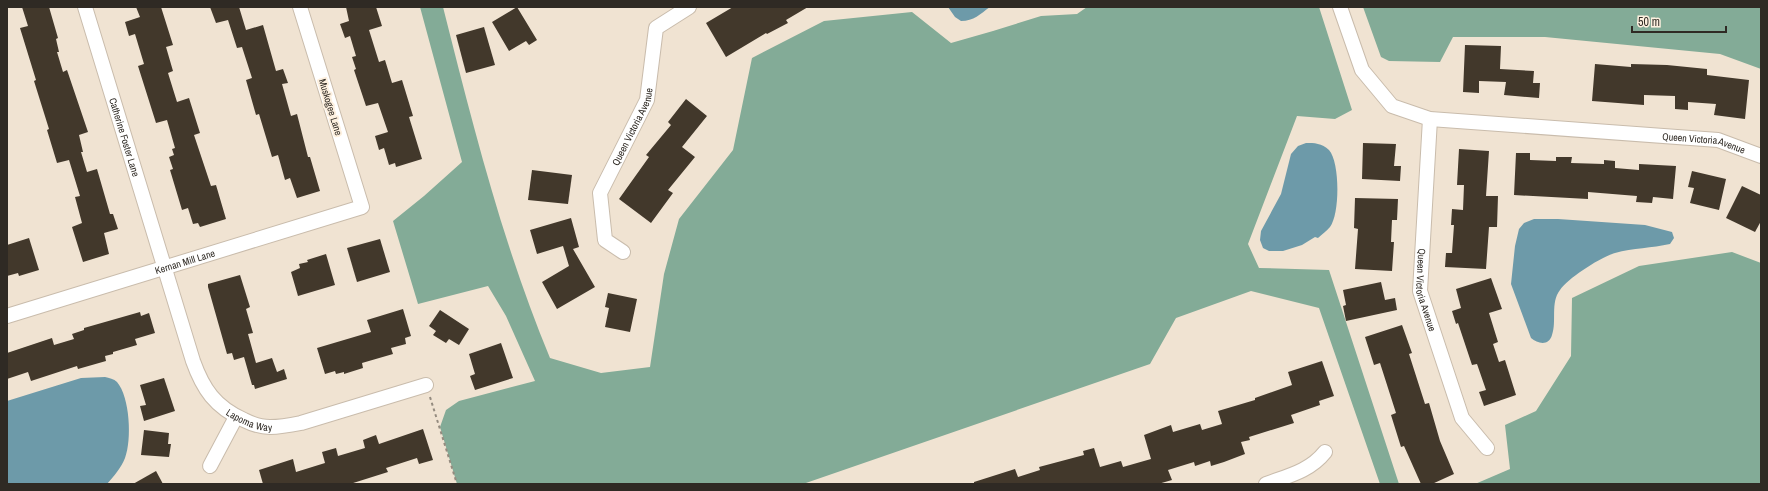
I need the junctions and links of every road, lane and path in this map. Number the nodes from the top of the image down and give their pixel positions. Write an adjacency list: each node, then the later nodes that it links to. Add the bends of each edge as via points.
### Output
1 (85, 7): 9 (street, Catherine Foster Lane)
2 (300, 7): 7 (street, Muskogee Lane)
3 (689, 7): 8 (street, Queen Victoria Avenue, via 656,28 647,100 600,193 605,240)
4 (1340, 7): 5 (street, Queen Victoria Avenue, via 1362,70 1392,106)
5 (1430, 119): 6 (street, Queen Victoria Avenue, via 1718,140); 13 (street, Queen Victoria Avenue, via 1420,291 1462,418)
6 (1761, 156)
7 (362, 207): 9 (street, Kernan Mill Lane)
8 (623, 252)
9 (164, 268): 10 (street, Kernan Mill Lane); 12 (street, Lapoma Way, via 199,378 218,404)
10 (7, 316)
11 (426, 384): 12 (street, Lapoma Way, via 286,426 253,424); 16 (path)
12 (236, 417): 15 (street)
13 (1486, 448)
14 (1325, 452): 17 (street, via 1308,468)
15 (210, 466)
16 (457, 484)
17 (1266, 484)

